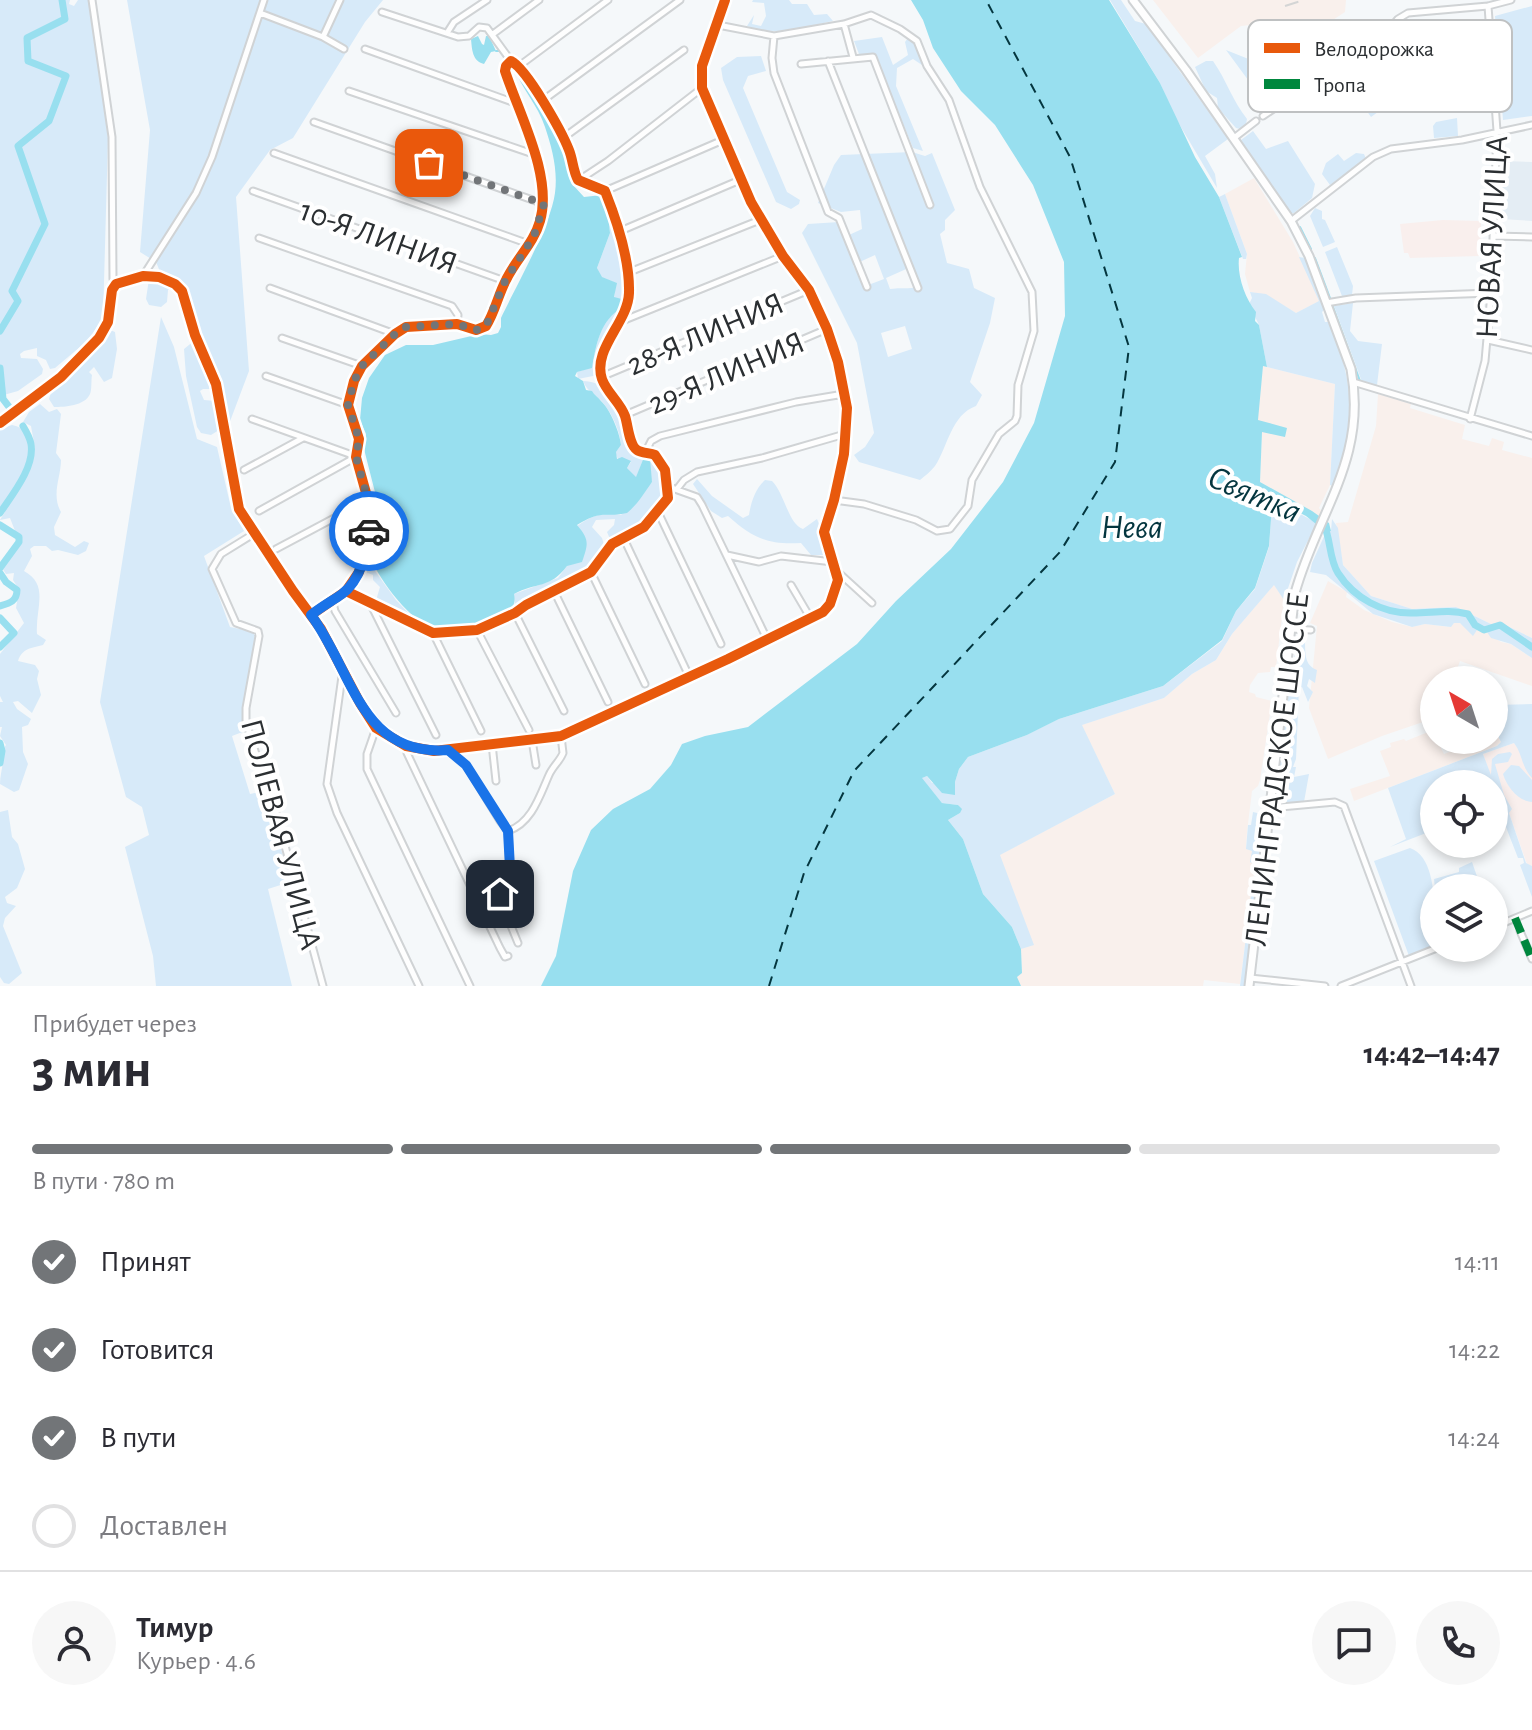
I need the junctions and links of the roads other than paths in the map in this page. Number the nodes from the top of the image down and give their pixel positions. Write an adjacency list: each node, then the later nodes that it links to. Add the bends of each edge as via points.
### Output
1 (92, 0): 65 (street, via 112,137)
2 (264, 0): 13 (street)
3 (340, 0): 21 (street)
4 (539, 0): 19 (street)
5 (608, 0): 29 (street)
6 (680, 0): 32 (street)
7 (725, 0): 17 (street)
8 (1133, 0): 42 (main road, ЛЕНИНГРАДСКОЕ ШОССЕ)
9 (1511, 0): 11 (street)
10 (484, 1): 18 (street)
11 (1488, 6): 14 (street, via 1408,13); 15 (street, НОВАЯ УЛИЦА)
12 (382, 12): 18 (street)
13 (260, 13): 21 (street); 60 (street, via 212,157)
14 (1397, 20)
15 (1489, 20)
16 (844, 24): 20 (street); 25 (street); 100 (street, via 871,15 917,41 949,100 980,187 1032,292 1034,331 1018,385 1015,421 999,434 972,480 968,506 950,529 937,531 877,508)
17 (718, 25): 20 (street); 30 (street, via 702,66)
18 (447, 33): 19 (street, via 463,38 483,26)
19 (493, 34): 26 (street)
20 (774, 36): 66 (street, via 774,73 828,212 839,218)
21 (323, 37): 22 (street)
22 (344, 49)
23 (365, 49): 33 (street)
24 (684, 50): 41 (street)
25 (853, 57): 27 (street); 51 (street, via 873,57)
26 (511, 61): 29 (street); 33 (street, via 505,71)
27 (828, 61): 28 (street); 68 (street)
28 (801, 64)
29 (519, 66): 32 (street)
30 (702, 88): 43 (street); 46 (street)
31 (349, 91): 45 (street)
32 (542, 101): 41 (street)
33 (515, 104): 45 (street)
34 (1269, 112): 36 (street)
35 (1496, 112): 40 (street, НОВАЯ УЛИЦА)
36 (1263, 116)
37 (1256, 121): 42 (street)
38 (314, 122): 50 (street)
39 (1532, 125): 40 (street)
40 (1497, 131): 53 (street, via 1391,149); 55 (street, НОВАЯ УЛИЦА)
41 (563, 138): 46 (street)
42 (1234, 138): 53 (main road, ЛЕНИНГРАДСКОЕ ШОССЕ)
43 (723, 140): 47 (street); 49 (street)
44 (274, 153): 58 (street)
45 (534, 154): 50 (street)
46 (578, 180): 49 (street)
47 (740, 180): 52 (street); 54 (street)
48 (253, 191): 64 (street, 10-Я ЛИНИЯ)
49 (605, 191): 54 (street)
50 (544, 204): 58 (street)
51 (930, 205)
52 (760, 220): 59 (street); 61 (street)
53 (1291, 221): 71 (main road, ЛЕНИНГРАДСКОЕ ШОССЕ)
54 (618, 232): 61 (street)
55 (1493, 236): 56 (street); 70 (street, НОВАЯ УЛИЦА)
56 (1532, 237)
57 (259, 238): 73 (street, via 452,306)
58 (529, 244): 64 (street)
59 (783, 256): 69 (street); 72 (street)
60 (153, 262): 62 (street); 63 (street)
61 (627, 273): 72 (street, via 629,292)
62 (143, 276): 63 (street); 65 (street)
63 (159, 277): 103 (street, via 182,291 218,390 239,509)
64 (505, 281): 73 (street, via 486,326 476,330)
65 (116, 284): 90 (street, via 99,338 61,377)
66 (867, 287)
67 (270, 288): 75 (street)
68 (918, 288)
69 (809, 290): 74 (street); 81 (street, 28-Я ЛИНИЯ)
70 (1491, 293): 71 (street); 77 (street, НОВАЯ УЛИЦА)
71 (1326, 303): 82 (main road, ЛЕНИНГРАДСКОЕ ШОССЕ)
72 (621, 321): 81 (street, via 609,339)
73 (457, 324): 75 (street, via 415,325)
74 (827, 329): 84 (street); 87 (street, 29-Я ЛИНИЯ)
75 (395, 334): 79 (street)
76 (282, 338): 79 (street)
77 (1488, 340): 78 (street); 89 (street, НОВАЯ УЛИЦА)
78 (1532, 350)
79 (362, 366): 86 (street)
80 (266, 376): 86 (street)
81 (601, 377): 87 (street)
82 (1353, 382): 83 (street); 85 (main road, ЛЕНИНГРАДСКОЕ ШОССЕ)
83 (1367, 386): 85 (street); 89 (street)
84 (845, 394): 91 (street); 94 (street, via 660,436)
85 (1353, 398): 119 (main road, ЛЕНИНГРАДСКОЕ ШОССЕ, via 1349,455 1295,593)
86 (348, 405): 95 (street, via 359,439)
87 (625, 415): 94 (street, via 634,447)
88 (252, 419): 93 (street)
89 (1470, 419): 92 (street)
90 (0, 423)
91 (845, 434): 98 (street, via 697,472); 100 (street)
92 (1532, 436)
93 (304, 438): 95 (street); 96 (street)
94 (646, 451): 97 (street, via 665,470)
95 (356, 457): 99 (street); 101 (street)
96 (244, 470)
97 (669, 487): 98 (street); 102 (street)
98 (677, 489): 106 (street, via 697,497)
99 (368, 500): 105 (street); 111 (street, via 368,537 359,572)
100 (834, 500): 107 (street, via 824,532)
101 (259, 511)
102 (658, 512): 104 (street); 124 (street)
103 (255, 533): 117 (street); 153 (street, ПОЛЕВАЯ УЛИЦА, via 221,554 212,569 233,620 258,631 246,722)
104 (624, 539): 109 (street, via 612,544); 126 (street)
105 (276, 549)
106 (726, 555): 107 (street, via 759,562 781,556); 123 (street)
107 (833, 562): 108 (street)
108 (838, 571): 114 (street); 118 (street, via 830,604)
109 (591, 572): 112 (street); 127 (street)
110 (791, 585): 118 (street)
111 (346, 591): 113 (street); 115 (street)
112 (554, 591): 116 (street); 128 (street)
113 (332, 599): 117 (street); 130 (street)
114 (872, 603)
115 (370, 605): 122 (street); 134 (street)
116 (515, 613): 120 (street); 129 (street)
117 (311, 615): 125 (street)
118 (811, 619): 123 (street)
119 (1290, 629): 121 (street); 142 (main road, ЛЕНИНГРАДСКОЕ ШОССЕ)
120 (477, 630): 122 (street); 132 (street)
121 (1311, 630)
122 (433, 633): 133 (street)
123 (768, 641): 126 (street)
124 (721, 644)
125 (343, 668): 131 (street); 154 (street, via 327,784)
126 (689, 676): 135 (street)
127 (645, 684)
128 (608, 702)
129 (564, 711)
130 (396, 713)
131 (376, 728): 138 (street); 155 (street, via 367,769)
132 (529, 730)
133 (481, 731)
134 (436, 735)
135 (561, 736): 136 (street); 143 (street, via 562,759 540,799)
136 (532, 740): 137 (street); 140 (street)
137 (492, 744): 139 (street); 141 (street)
138 (406, 746): 139 (street); 149 (street)
139 (448, 750): 143 (street, via 466,765)
140 (536, 765)
141 (496, 781)
142 (1270, 808): 151 (street, via 1335,802 1344,806); 152 (main road, ЛЕНИНГРАДСКОЕ ШОССЕ)
143 (508, 831): 147 (street, via 510,868 500,899)
144 (1532, 911): 145 (street)
145 (1515, 918): 146 (street); 150 (street)
146 (1508, 921)
147 (518, 943)
148 (1420, 955): 151 (street)
149 (508, 956)
150 (1532, 959)
151 (1402, 962): 157 (street); 158 (street)
152 (1250, 982): 156 (street)
153 (323, 986)
154 (419, 986)
155 (470, 986)
156 (1325, 986)
157 (1341, 986)
158 (1411, 986)

